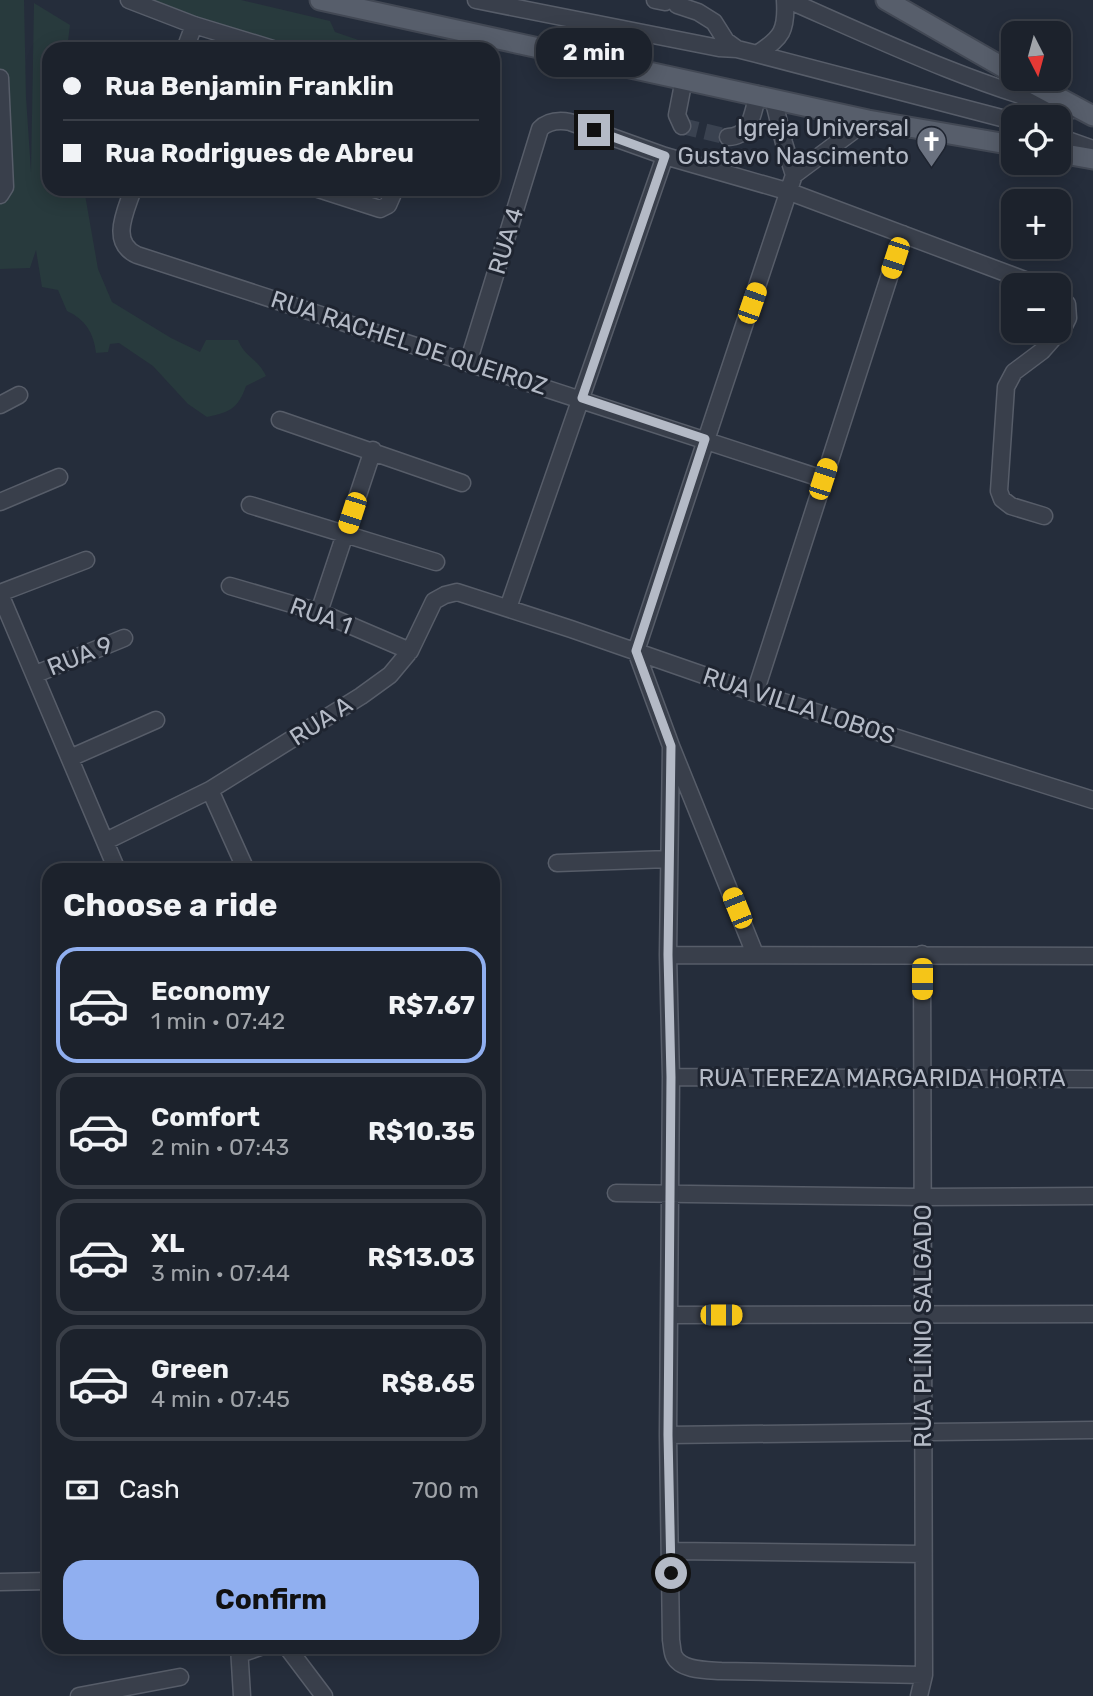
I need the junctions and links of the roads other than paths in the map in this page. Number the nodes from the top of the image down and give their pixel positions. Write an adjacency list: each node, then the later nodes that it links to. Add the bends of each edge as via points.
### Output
1 (129, 0): 7 (street)
2 (320, 0): 14 (main road)
3 (476, 0): 10 (street)
4 (787, 0): 11 (street, via 785,27); 17 (street, via 947,70)
5 (886, 0): 12 (main road)
6 (666, 3): 10 (street, via 714,22)
7 (194, 25): 8 (street); 9 (street)
8 (188, 42)
9 (250, 42)
10 (737, 49): 11 (street)
11 (757, 54): 18 (street)
12 (1001, 66)
13 (0, 78): 30 (street, via 5,187)
14 (684, 79): 16 (main road); 20 (street, via 677,115)
15 (1046, 91): 17 (main road)
16 (766, 96): 19 (main road); 21 (street, via 746,131); 28 (street)
17 (1090, 115)
18 (1001, 118)
19 (868, 120): 23 (main road); 28 (street)
20 (682, 126)
21 (728, 137)
22 (1071, 141): 24 (street)
23 (1001, 143)
24 (1093, 149)
25 (1071, 155): 27 (main road)
26 (665, 156): 29 (street); 37 (street, RUA 4, via 570,122 549,122 542,127); 39 (street)
27 (1093, 159)
28 (794, 175): 29 (street)
29 (790, 191): 34 (street); 42 (street)
30 (0, 195)
31 (131, 196): 37 (street, RUA RACHEL DE QUEIROZ, via 121,225 128,251)
32 (338, 196): 33 (street, via 375,209 386,207)
33 (392, 196)
34 (903, 234): 35 (street); 45 (street)
35 (1006, 273)
36 (1049, 343): 49 (street, via 1013,372 1006,387 998,476 1002,499)
37 (468, 363): 39 (street, RUA RACHEL DE QUEIROZ)
38 (19, 396): 40 (street)
39 (582, 398): 42 (street, RUA RACHEL DE QUEIROZ); 55 (street)
40 (0, 405)
41 (281, 420): 43 (street)
42 (705, 439): 45 (street, RUA RACHEL DE QUEIROZ); 59 (street)
43 (373, 450): 46 (street); 50 (street)
44 (59, 477): 47 (street)
45 (823, 479): 61 (street)
46 (462, 483)
47 (0, 502)
48 (250, 505): 50 (street)
49 (1044, 516)
50 (345, 535): 52 (street); 56 (street)
51 (86, 560): 54 (street)
52 (436, 562)
53 (230, 586): 56 (street, RUA 1)
54 (0, 594): 60 (street)
55 (508, 608): 58 (street, RUA A, via 457,592 445,595 435,601); 59 (street, RUA VILLA LOBOS)
56 (319, 612): 58 (street, RUA 1)
57 (124, 638): 60 (street, RUA 9)
58 (410, 651): 65 (street, RUA A, via 390,675 361,696)
59 (636, 651): 61 (street, RUA VILLA LOBOS); 63 (street)
60 (36, 674): 64 (street)
61 (755, 693): 66 (street, RUA VILLA LOBOS)
62 (156, 720): 64 (street)
63 (671, 746): 68 (street); 72 (street)
64 (70, 758): 67 (street)
65 (210, 790): 67 (street, RUA A); 70 (street)
66 (1093, 800)
67 (106, 841): 69 (street)
68 (669, 859): 71 (street); 74 (street)
69 (114, 863)
70 (243, 863)
71 (557, 863)
72 (755, 954): 73 (street); 74 (street)
73 (922, 954): 75 (street); 77 (street, RUA PLÍNIO SALGADO)
74 (668, 955): 76 (street)
75 (1093, 956)
76 (671, 1077): 77 (street, RUA TEREZA MARGARIDA HORTA); 80 (street)
77 (924, 1079): 78 (street, RUA TEREZA MARGARIDA HORTA); 82 (street, RUA PLÍNIO SALGADO)
78 (1093, 1079)
79 (616, 1193): 80 (street)
80 (670, 1195): 82 (street); 85 (street)
81 (1093, 1196): 82 (street)
82 (922, 1197): 83 (street, RUA PLÍNIO SALGADO)
83 (924, 1314): 84 (street); 85 (street); 87 (street, RUA PLÍNIO SALGADO)
84 (1093, 1314)
85 (671, 1315): 88 (street)
86 (1093, 1430): 87 (street)
87 (924, 1433): 88 (street); 90 (street, RUA PLÍNIO SALGADO)
88 (668, 1435): 89 (street)
89 (671, 1551): 90 (street); 95 (street, via 671,1640 680,1663 704,1670)
90 (923, 1554): 95 (street, RUA PLÍNIO SALGADO)
91 (42, 1581): 92 (street)
92 (0, 1582)
93 (239, 1654): 98 (street)
94 (292, 1654): 99 (street)
95 (924, 1675): 100 (street, RUA PLÍNIO SALGADO)
96 (180, 1677): 97 (street)
97 (79, 1696)
98 (242, 1696)
99 (324, 1696)
100 (919, 1696)

